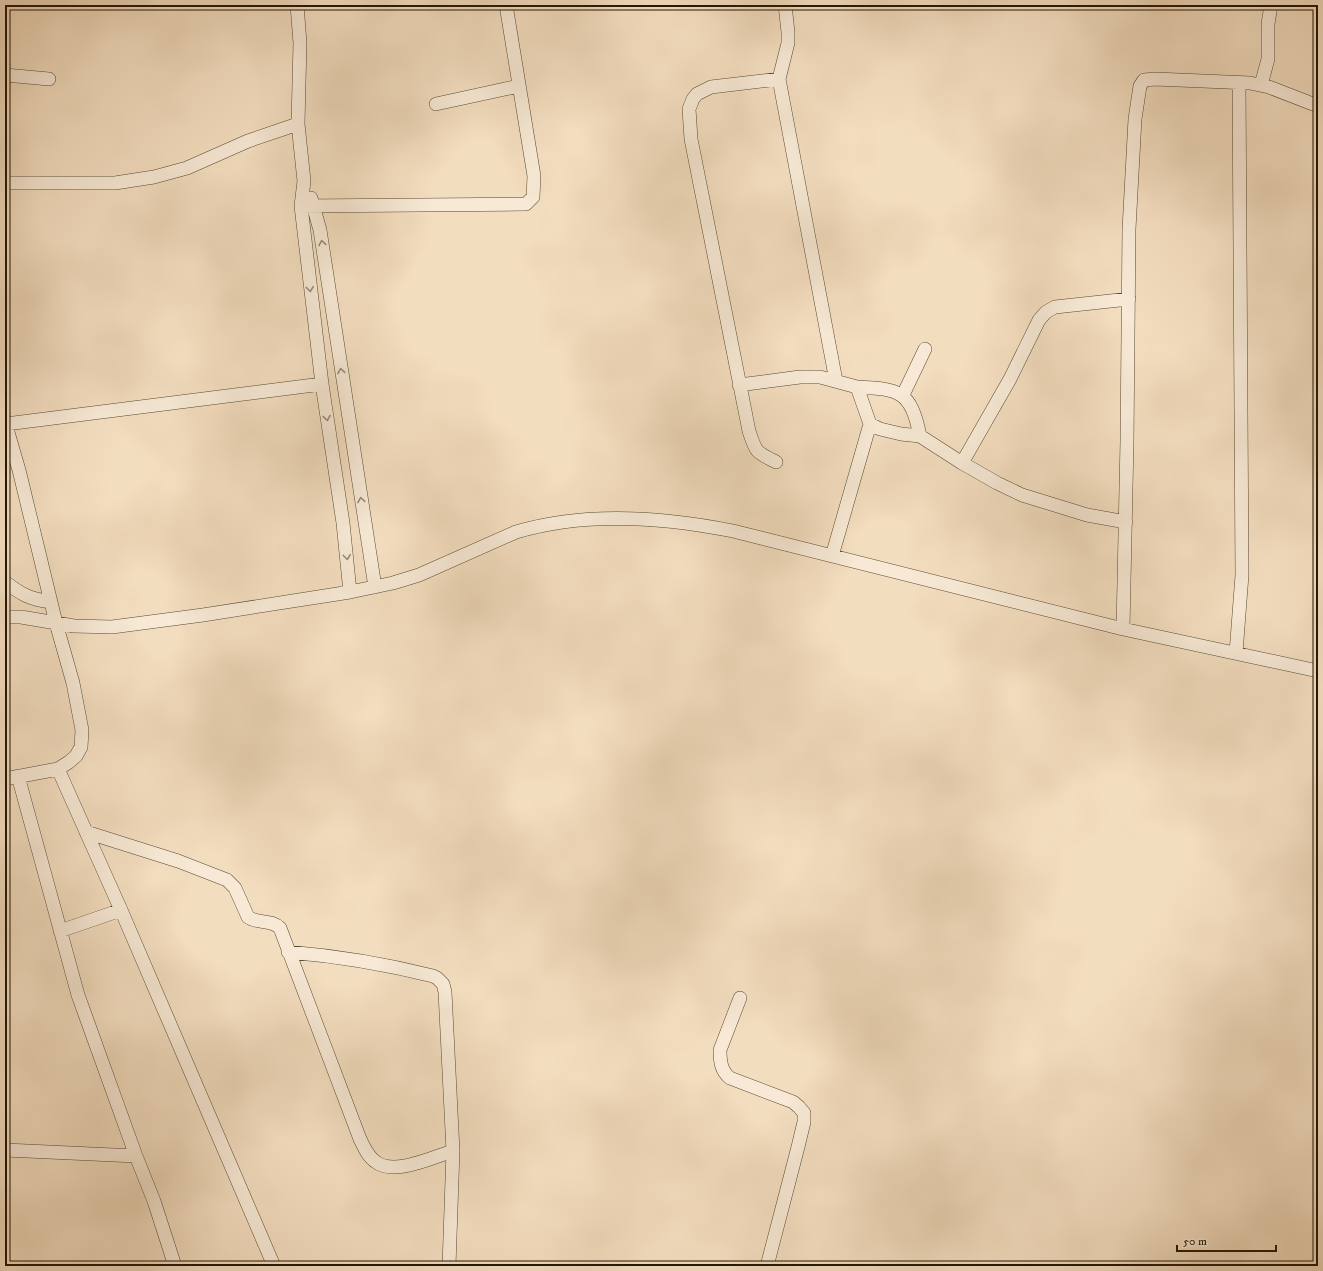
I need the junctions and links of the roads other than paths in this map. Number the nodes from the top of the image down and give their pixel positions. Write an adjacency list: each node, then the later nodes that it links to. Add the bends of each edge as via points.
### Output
1 (297, 5): 13 (street, via 300,43)
2 (506, 5): 10 (street)
3 (785, 5): 6 (street, via 788,43)
4 (1271, 5): 9 (street, via 1268,60)
5 (5, 74): 7 (street)
6 (779, 78): 20 (street); 22 (street, via 710,87 697,94 689,109 691,139)
7 (49, 79)
8 (1239, 83): 9 (street); 18 (street, via 1155,79 1141,82 1135,127); 39 (street, via 1242,575)
9 (1261, 85): 12 (street)
10 (519, 86): 11 (street); 16 (street, via 534,176 533,197 526,204)
11 (436, 104)
12 (1318, 106)
13 (298, 124): 14 (street); 15 (street, via 248,141 187,168 154,177 115,183)
14 (304, 181): 16 (street); 17 (street)
15 (5, 183)
16 (314, 205): 17 (street); 33 (street, one-way to 16)
17 (301, 206): 21 (street, one-way to 21)
18 (1128, 299): 29 (street, via 1055,307 1042,316 1010,379); 30 (street)
19 (926, 349): 24 (street)
20 (836, 380): 22 (street, via 800,377); 23 (street)
21 (322, 384): 25 (street); 34 (street, one-way to 34, via 343,523)
22 (739, 385): 28 (street, via 754,448)
23 (857, 387): 24 (street, via 883,388); 26 (street)
24 (903, 395): 27 (street, via 914,412)
25 (5, 423): 35 (street)
26 (870, 424): 27 (street, via 894,433); 31 (street)
27 (920, 436): 29 (street)
28 (776, 462)
29 (962, 463): 30 (street, via 1022,495 1087,515)
30 (1126, 522): 38 (street)
31 (832, 556): 33 (street, via 690,523 650,519 579,519 554,522 516,532 419,575); 38 (street)
32 (5, 582): 35 (street, via 34,600)
33 (376, 587): 34 (street)
34 (350, 592): 37 (street, via 112,627)
35 (51, 602): 37 (street)
36 (5, 617): 37 (street)
37 (56, 623): 41 (street, via 73,683 82,730 81,747 76,756)
38 (1123, 629): 39 (street)
39 (1236, 653): 40 (street)
40 (1318, 671)
41 (58, 768): 42 (street); 43 (street)
42 (11, 777): 45 (street)
43 (86, 832): 44 (street); 46 (street, via 178,861 227,880 235,888 248,917 276,924 280,928)
44 (121, 910): 45 (street); 52 (street)
45 (60, 931): 50 (street, via 78,995)
46 (288, 952): 49 (street, via 360,1139 374,1161 391,1168); 49 (street, via 356,959 432,976 441,982 445,992)
47 (740, 998): 54 (street, via 720,1050 723,1070 730,1078 793,1102 804,1113 798,1147)
48 (5, 1150): 50 (street)
49 (453, 1151): 53 (street)
50 (136, 1156): 51 (street)
51 (175, 1266)
52 (274, 1266)
53 (449, 1266)
54 (767, 1266)

